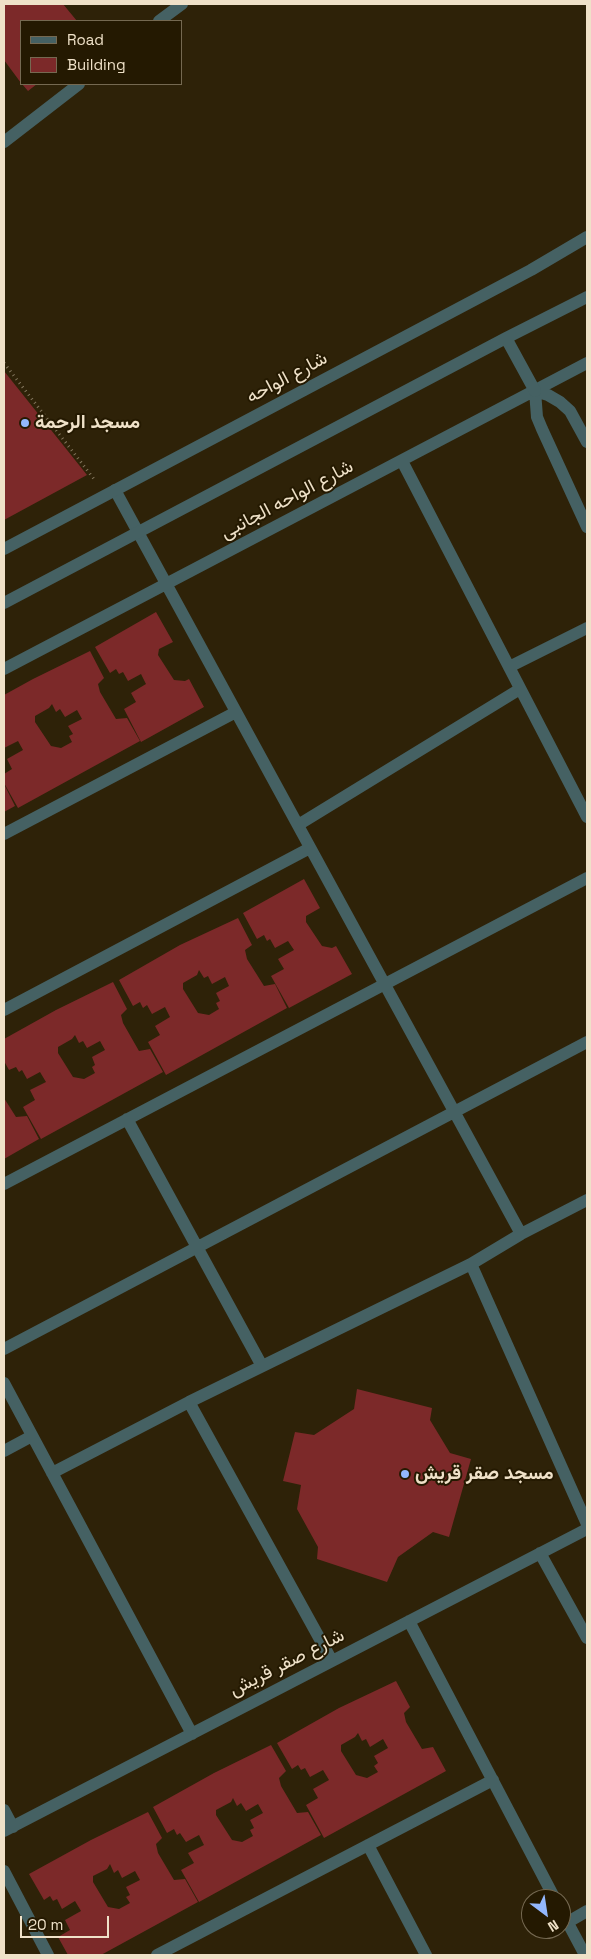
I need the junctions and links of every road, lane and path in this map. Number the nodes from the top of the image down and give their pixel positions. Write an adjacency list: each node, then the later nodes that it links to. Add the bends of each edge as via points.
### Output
1 (182, 4): 2 (street)
2 (160, 20)
3 (78, 85): 4 (street)
4 (4, 142)
5 (587, 237): 13 (street, شارع الواحه, via 531,270)
6 (587, 297): 7 (street)
7 (506, 338): 10 (street); 16 (street)
8 (4, 363): 13 (path)
9 (587, 363): 10 (street, شارع الواحه الجانبى)
10 (535, 392): 11 (street, via 548,395 570,411); 12 (street, شارع الواحه الجانبى); 14 (street, via 537,417)
11 (587, 442)
12 (402, 461): 18 (street, شارع الواحه الجانبى); 21 (street)
13 (111, 493): 16 (street); 17 (street, شارع الواحه)
14 (583, 510): 15 (street)
15 (587, 527)
16 (137, 532): 18 (street); 19 (street)
17 (4, 549)
18 (166, 584): 22 (street, شارع الواحه الجانبى); 24 (street)
19 (4, 603)
20 (587, 628): 21 (street)
21 (509, 667): 23 (street)
22 (4, 669)
23 (520, 689): 25 (street); 26 (street)
24 (236, 712): 26 (street); 27 (street)
25 (587, 817)
26 (298, 825): 28 (street)
27 (4, 834)
28 (310, 848): 30 (street); 31 (street)
29 (587, 878): 30 (street)
30 (385, 984): 33 (street); 34 (street)
31 (4, 1010)
32 (587, 1042): 33 (street)
33 (455, 1112): 37 (street); 38 (street)
34 (127, 1119): 35 (street); 38 (street)
35 (4, 1184)
36 (587, 1200): 37 (street)
37 (521, 1234): 39 (street)
38 (197, 1248): 40 (street); 41 (street)
39 (471, 1264): 41 (street); 47 (street)
40 (4, 1350)
41 (262, 1366): 43 (street)
42 (4, 1383): 44 (street)
43 (189, 1402): 46 (street); 52 (street)
44 (32, 1436): 45 (street); 46 (street)
45 (4, 1451)
46 (52, 1474): 53 (street)
47 (587, 1524)
48 (587, 1529): 49 (street, شارع صقر قريش)
49 (540, 1553): 50 (street, شارع صقر قريش); 51 (street)
50 (409, 1621): 52 (street, شارع صقر قريش); 54 (street)
51 (587, 1638)
52 (332, 1661): 53 (street, شارع صقر قريش)
53 (192, 1734): 56 (street, شارع صقر قريش)
54 (492, 1780): 57 (street); 59 (street)
55 (4, 1810): 56 (street)
56 (8, 1829)
57 (368, 1845): 64 (street); 65 (street)
58 (4, 1871): 63 (street)
59 (550, 1889)
60 (587, 1912): 61 (street)
61 (571, 1920)
62 (571, 1928): 66 (street)
63 (48, 1955)
64 (157, 1955)
65 (426, 1955)
66 (585, 1955)

